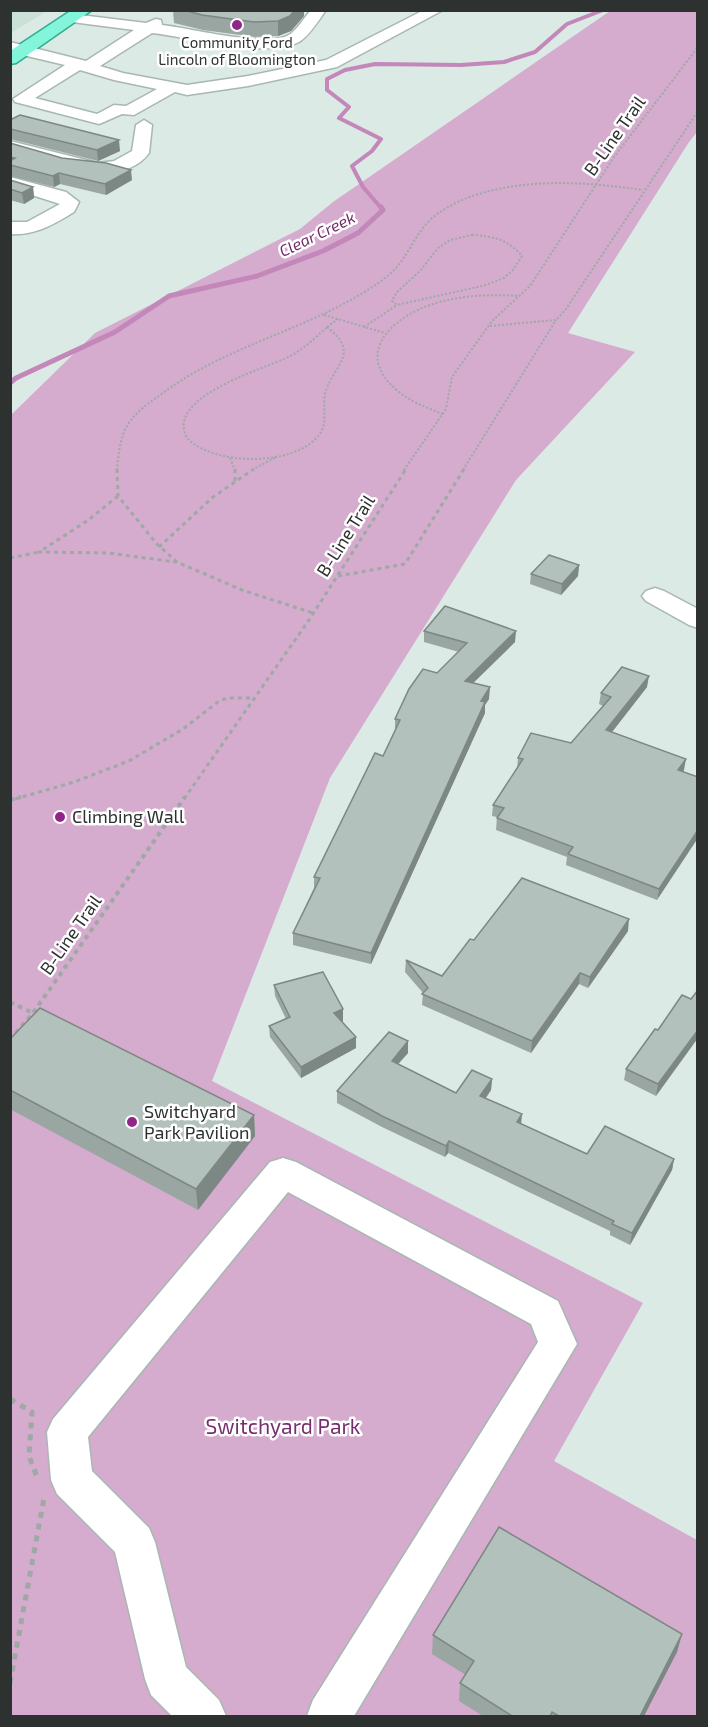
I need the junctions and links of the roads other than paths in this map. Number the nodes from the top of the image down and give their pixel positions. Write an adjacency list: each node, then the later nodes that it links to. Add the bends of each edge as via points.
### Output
1 (319, 10): 5 (lane, via 295,38 278,45)
2 (436, 10): 9 (lane, via 331,64)
3 (78, 14): 5 (lane); 6 (main road)
4 (165, 16): 5 (lane)
5 (149, 28): 7 (lane)
6 (15, 52): 7 (lane)
7 (83, 65): 8 (lane); 10 (lane, via 21,99 99,119 120,109)
8 (171, 88): 9 (lane); 10 (lane)
9 (203, 88): 10 (lane, via 154,116)
10 (128, 111)
11 (144, 124): 12 (lane, via 140,153 112,168)
12 (10, 146)
13 (12, 175): 14 (lane, via 70,202 68,208 35,226)
14 (10, 228)
15 (655, 596): 16 (lane)
16 (698, 620)
17 (203, 1716): 18 (lane, via 167,1679 134,1542 72,1480 67,1432 283,1172 545,1313 558,1344)
18 (329, 1716)

